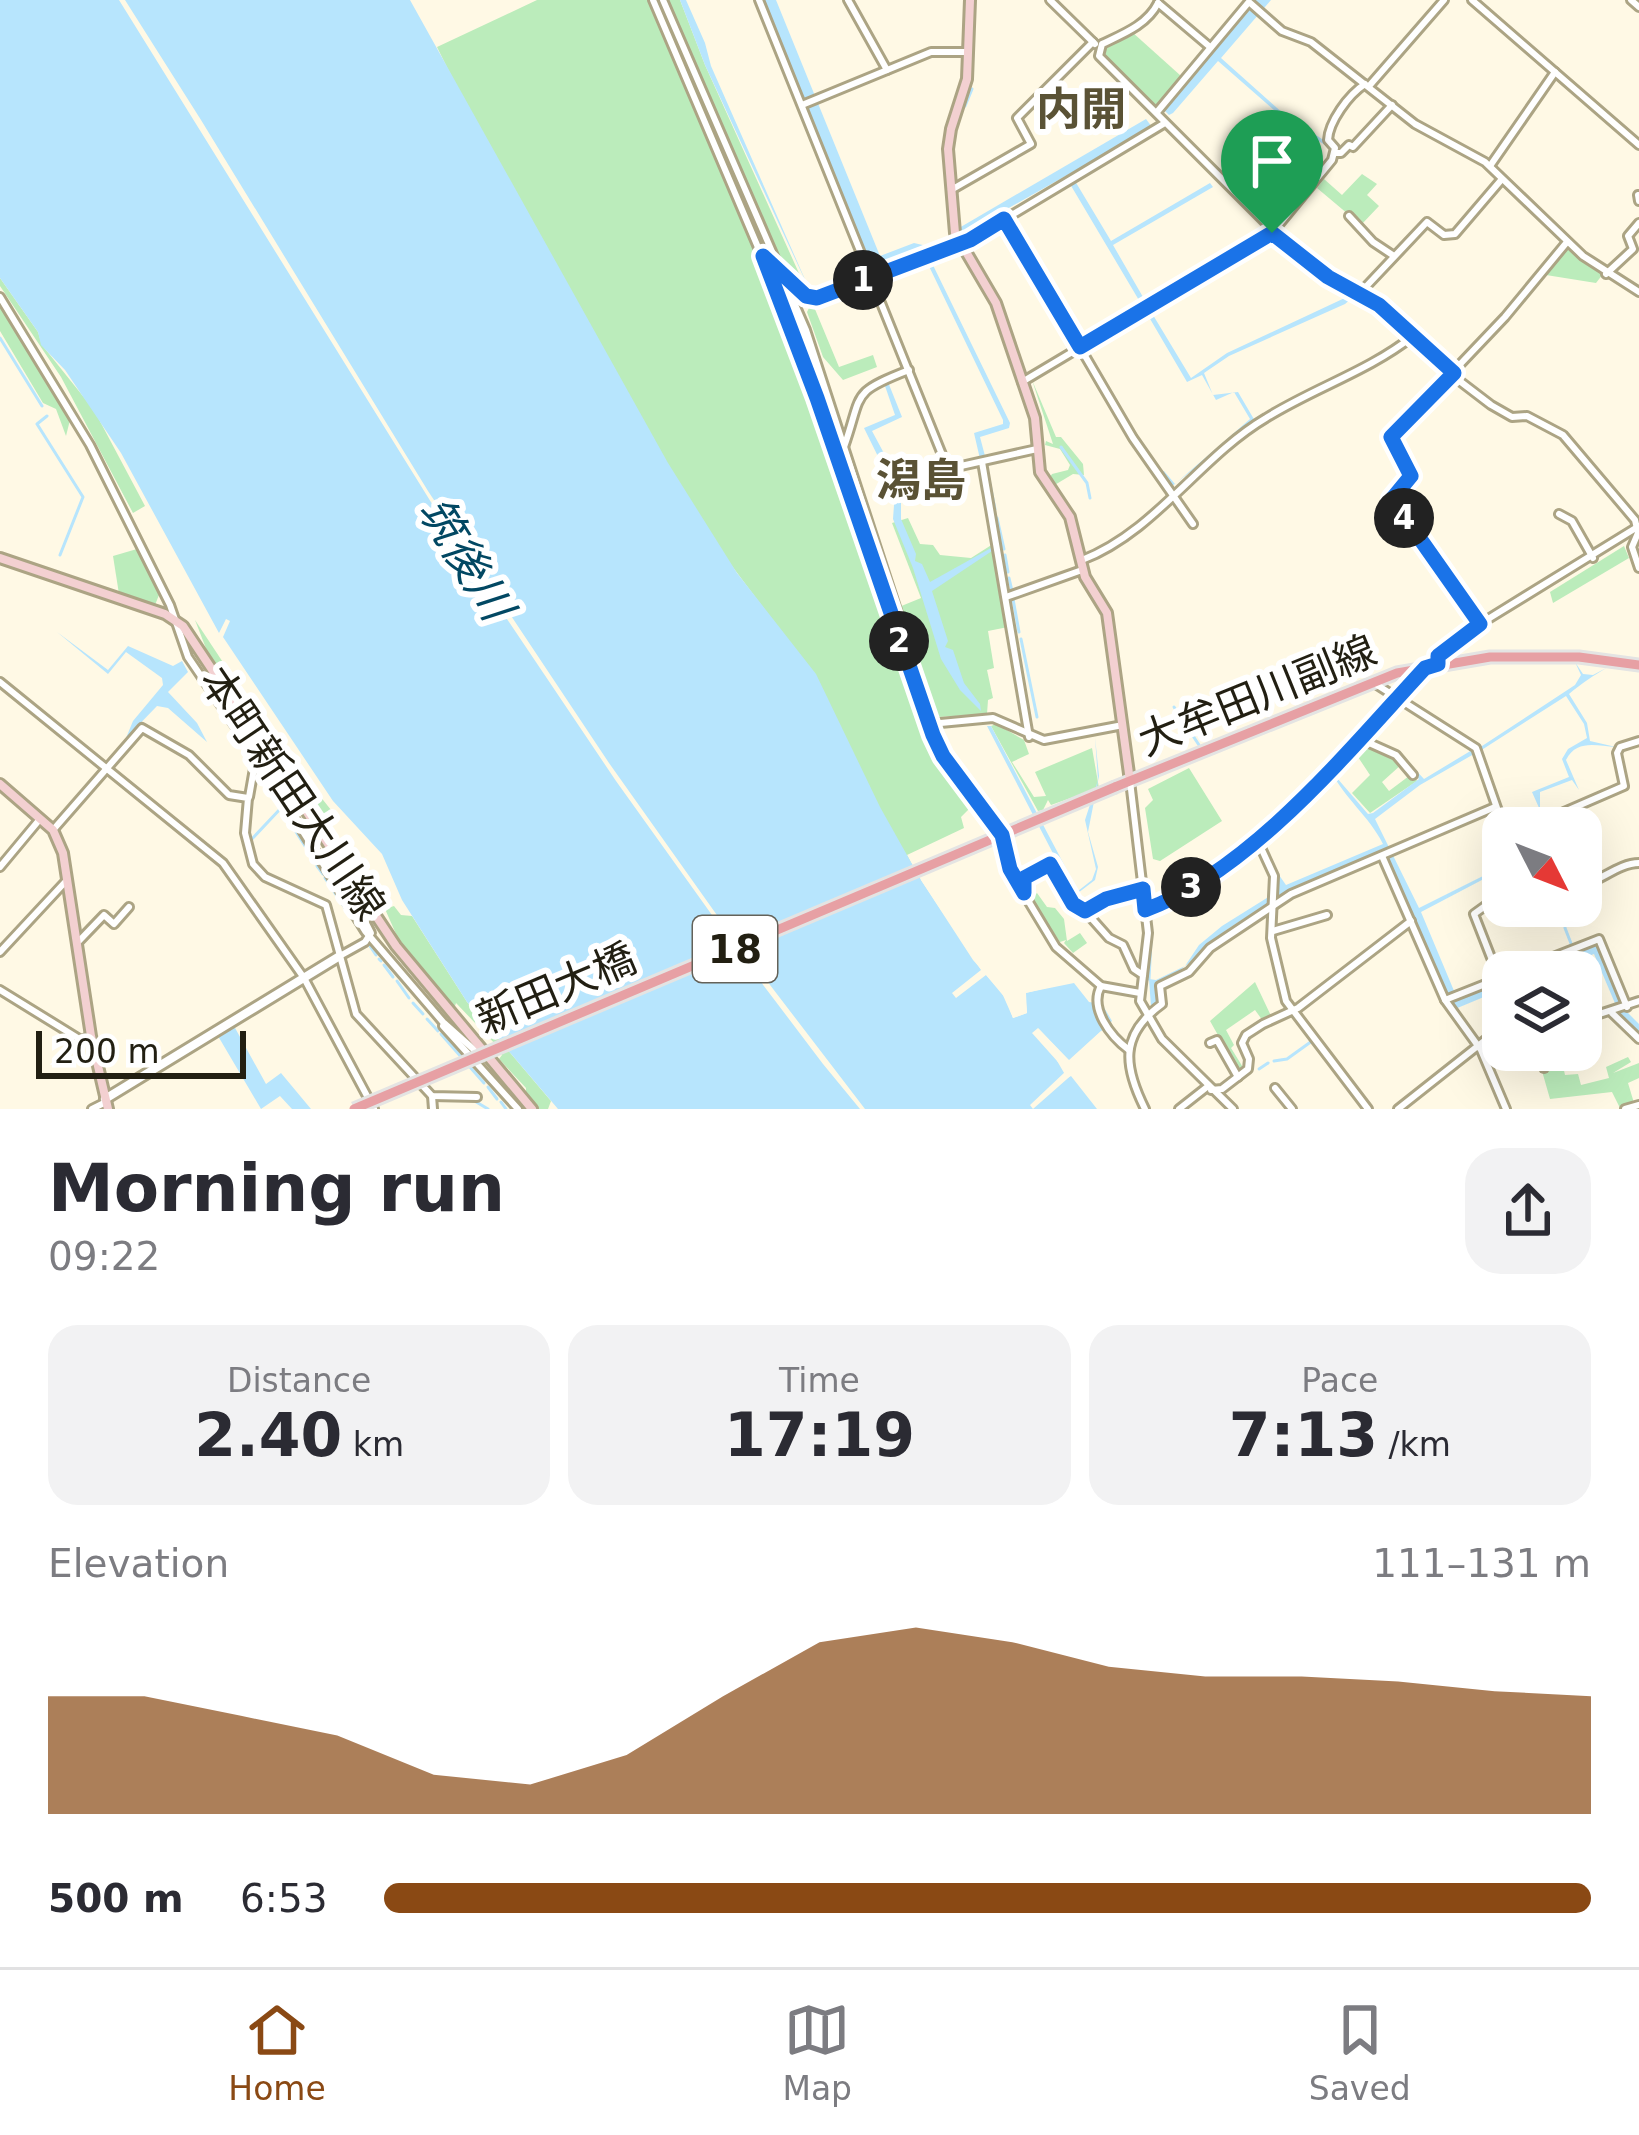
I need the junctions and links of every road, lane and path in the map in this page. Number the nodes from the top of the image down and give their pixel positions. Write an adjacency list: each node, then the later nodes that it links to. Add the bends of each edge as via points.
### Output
1 (653, 0): 34 (street)
2 (663, 0): 36 (street)
3 (759, 0): 19 (street)
4 (848, 0): 16 (street)
5 (970, 0): 15 (main road)
6 (1050, 0): 13 (street)
7 (1444, 0): 18 (street)
8 (1472, 0): 17 (street)
9 (1631, 0): 12 (street)
10 (1250, 1): 14 (street); 18 (street)
11 (1157, 2): 13 (street, via 1138,26); 14 (street)
12 (1639, 7)
13 (1096, 44): 21 (street); 27 (street, via 1017,118 1031,143)
14 (1210, 47): 21 (street)
15 (968, 52): 16 (street, via 938,50); 27 (main road, via 951,128)
16 (887, 70): 19 (street)
17 (1555, 72): 23 (street); 25 (street)
18 (1367, 85): 20 (street); 24 (street, via 1348,98 1327,132)
19 (802, 105): 38 (street)
20 (1392, 105): 24 (street, via 1353,147); 25 (street)
21 (1156, 113): 22 (street)
22 (1162, 125): 29 (street); 31 (street)
23 (1639, 146)
24 (1336, 153): 31 (street)
25 (1490, 166): 26 (street)
26 (1502, 179): 33 (street); 35 (street, via 1454,234 1427,222)
27 (951, 190): 32 (main road)
28 (1348, 216): 35 (street)
29 (1004, 219): 32 (street); 45 (street)
30 (1639, 223): 37 (street, via 1628,236 1633,249)
31 (1270, 234): 40 (street); 45 (street)
32 (959, 242): 38 (street); 48 (main road, via 996,303)
33 (1568, 242): 37 (street); 47 (street)
34 (763, 256): 36 (street); 42 (street)
35 (1394, 256): 40 (street)
36 (778, 267): 38 (street, via 817,298); 43 (street)
37 (1606, 274): 39 (street)
38 (871, 277): 46 (street)
39 (1639, 292)
40 (1360, 293): 44 (street)
41 (0, 297): 61 (street, via 83,430)
42 (785, 311): 43 (street); 63 (street)
43 (808, 335): 49 (street)
44 (1411, 338): 47 (street); 52 (street, via 1265,418)
45 (1080, 347): 48 (street); 52 (street)
46 (909, 370): 49 (street, via 858,396); 51 (street, via 945,461)
47 (1454, 373): 55 (street, via 1491,406 1563,435); 62 (street, via 1391,437 1411,476 1392,499)
48 (1022, 382): 50 (main road)
49 (843, 448): 63 (street, via 897,610)
50 (1037, 449): 51 (street); 58 (main road, via 1040,472 1070,517)
51 (982, 462): 60 (street)
52 (1172, 495): 54 (street); 58 (street)
53 (1559, 514): 57 (street, via 1572,521)
54 (1193, 524)
55 (1639, 526): 57 (street); 59 (street, via 1632,548)
56 (0, 558): 61 (main road)
57 (1593, 558): 62 (street)
58 (1082, 565): 60 (street); 71 (main road, via 1107,614)
59 (1639, 568)
60 (1006, 597): 72 (street)
61 (175, 619): 75 (street, via 188,657); 79 (main road, 本町新田大川線)
62 (1480, 624): 64 (street)
63 (903, 652): 70 (street)
64 (1438, 664): 65 (main road, 大牟田川副線 / 18, via 1542,656); 66 (main road, 大牟田川副線 / 18)
65 (1639, 665)
66 (1425, 668): 67 (main road, 大牟田川副線 / 18); 69 (street)
67 (1372, 681): 69 (street); 78 (main road, 大牟田川副線 / 18)
68 (0, 682): 76 (street)
69 (1397, 698): 73 (street); 83 (street, via 1476,748)
70 (929, 724): 72 (street, via 993,718); 96 (street, via 1002,835)
71 (1123, 725): 72 (street); 78 (main road)
72 (1029, 736)
73 (1358, 738): 77 (street, via 1396,755); 88 (street)
74 (1639, 741): 84 (street, via 1617,753 1624,786)
75 (258, 760): 79 (street); 82 (street); 105 (street)
76 (107, 771): 82 (street, via 147,729 189,754 229,795); 87 (street); 112 (street, via 223,863)
77 (1413, 775)
78 (1130, 781): 81 (main road, 大牟田川副線 / 18); 95 (street)
79 (286, 782): 94 (main road, 本町新田大川線)
80 (0, 784): 86 (main road)
81 (1115, 788): 140 (main road, 新田大橋 / 18, bridge)
82 (248, 798): 110 (street, via 253,864 280,886 324,901)
83 (1495, 807)
84 (1576, 807)
85 (1482, 813): 89 (street)
86 (41, 818): 87 (main road); 91 (street)
87 (53, 830): 92 (main road)
88 (1257, 839): 97 (street, via 1274,877); 100 (street, via 1174,899)
89 (1387, 854): 97 (street); 103 (street)
90 (1639, 862): 93 (street)
91 (0, 867)
92 (69, 877): 106 (main road); 109 (street)
93 (1602, 879)
94 (350, 880): 105 (street); 131 (main road, 本町新田大川線)
95 (1143, 889): 100 (street); 101 (street)
96 (1024, 893): 101 (street, via 1024,878 1050,864); 114 (street, via 1056,946)
97 (1274, 905): 104 (street); 122 (street, via 1160,986 1162,1004)
98 (129, 907): 106 (street, via 114,924 104,915)
99 (1482, 908): 107 (street, via 1474,914)
100 (1145, 910): 111 (street)
101 (1085, 911): 111 (street)
102 (1327, 915): 104 (street)
103 (1411, 921): 117 (street); 120 (street)
104 (1272, 931): 120 (street)
105 (370, 937): 110 (street); 124 (street)
106 (79, 941): 125 (main road)
107 (1490, 951)
108 (1568, 951): 119 (street, via 1599,939)
109 (0, 952)
110 (338, 957): 112 (street); 135 (street, via 356,1014)
111 (1143, 975): 116 (street)
112 (304, 978): 137 (street); 141 (street)
113 (1482, 985): 117 (street)
114 (1101, 986): 116 (street); 130 (street, via 1096,1000)
115 (0, 990): 125 (street, via 81,1040)
116 (1140, 993): 122 (street)
117 (1444, 1000): 129 (street)
118 (1639, 1001): 119 (street)
119 (1626, 1007): 121 (street)
120 (1291, 1011): 132 (street, via 1242,1039 1250,1065); 149 (street)
121 (1614, 1012): 123 (street); 126 (street)
122 (1146, 1015): 130 (street); 134 (street)
123 (1602, 1015)
124 (442, 1022): 131 (street); 143 (street)
125 (91, 1036): 137 (main road)
126 (1639, 1040)
127 (1482, 1041): 129 (street)
128 (1210, 1043): 132 (street, via 1217,1040)
129 (1474, 1047): 150 (street); 151 (street)
130 (1129, 1049): 145 (street, via 1128,1072)
131 (492, 1063): 144 (main road, 本町新田大川線)
132 (1238, 1077): 134 (street)
133 (1275, 1088): 148 (street)
134 (1209, 1089): 146 (street); 147 (street)
135 (433, 1096): 136 (street); 142 (street)
136 (477, 1097)
137 (107, 1104): 139 (street)
138 (1639, 1105): 152 (street)
139 (92, 1109)
140 (354, 1109)
141 (374, 1109)
142 (433, 1109)
143 (518, 1109)
144 (532, 1109)
145 (1144, 1109)
146 (1179, 1109)
147 (1232, 1109)
148 (1292, 1109)
149 (1368, 1109)
150 (1398, 1109)
151 (1506, 1109)
152 (1625, 1109)

